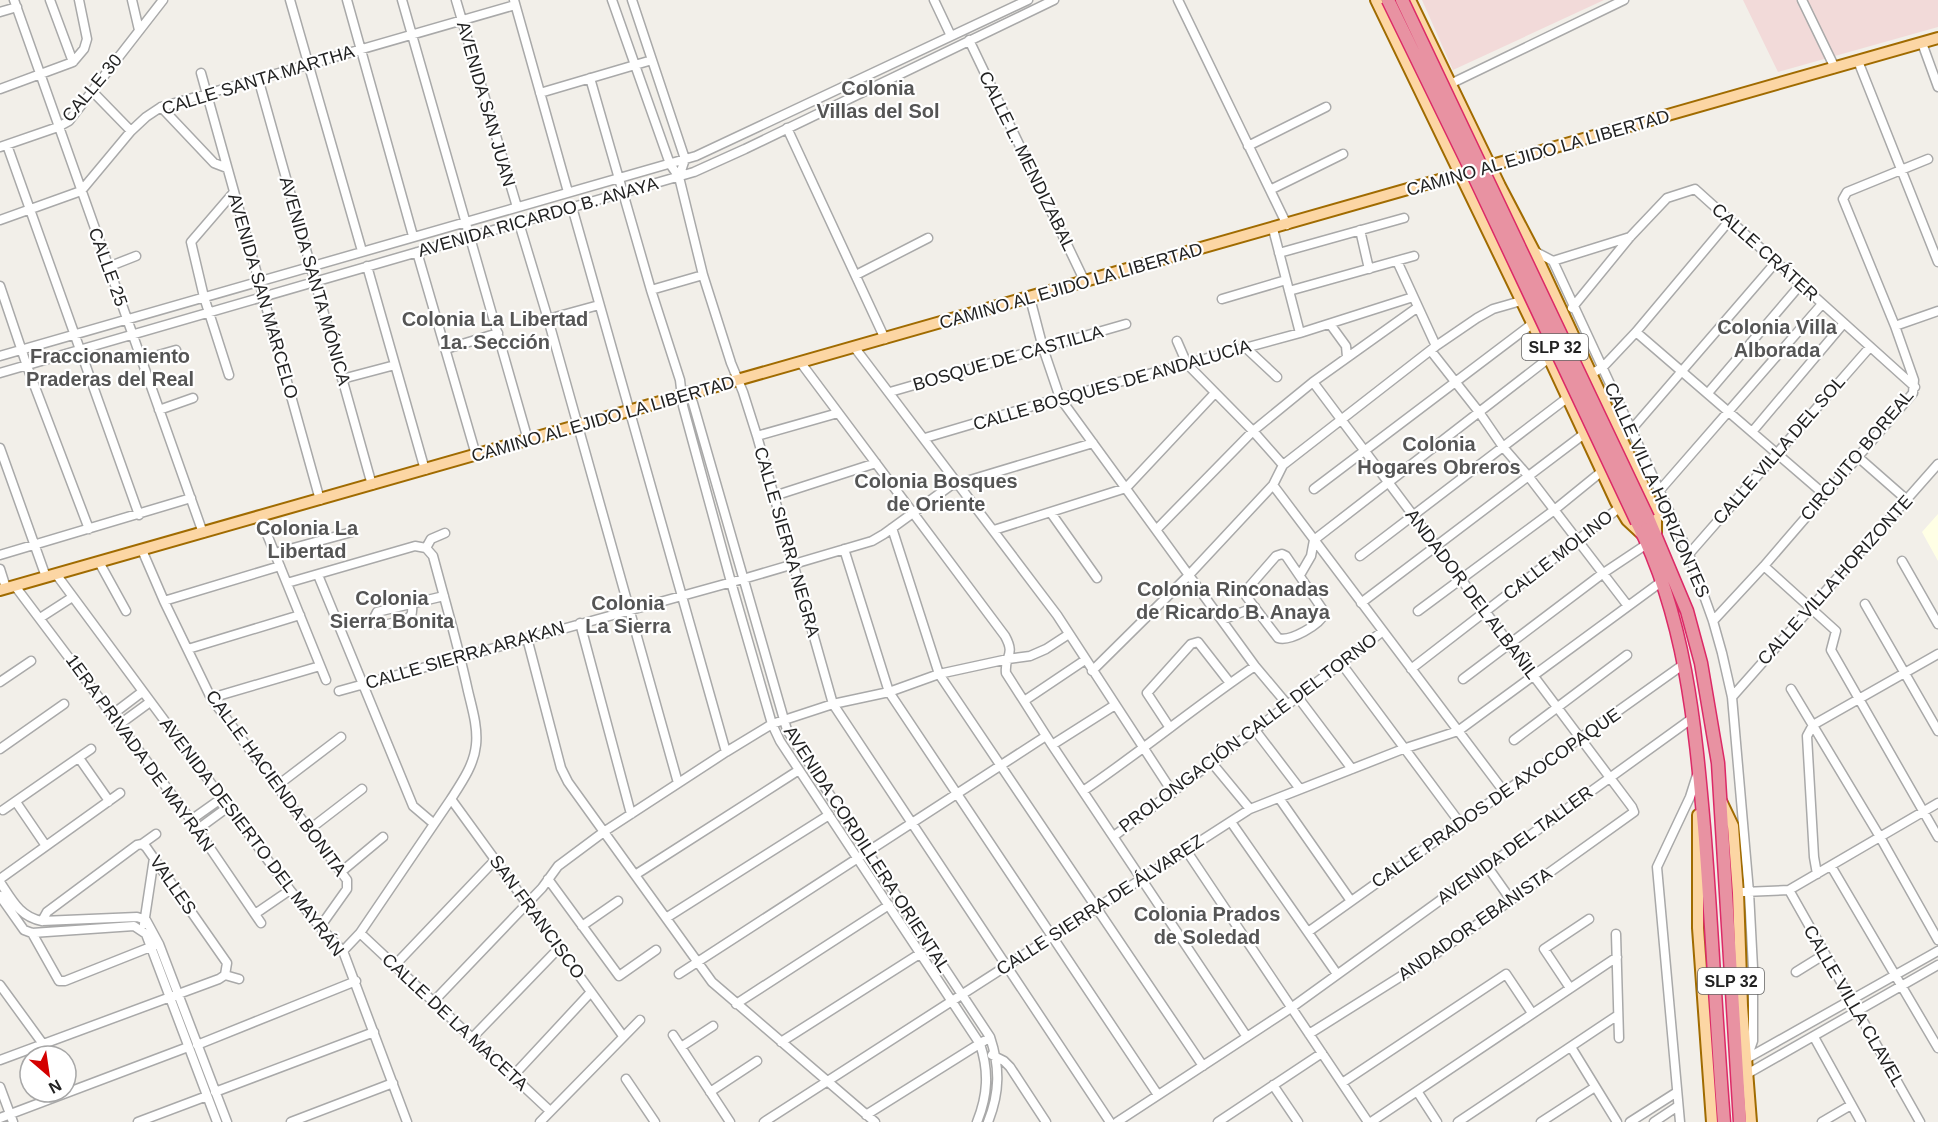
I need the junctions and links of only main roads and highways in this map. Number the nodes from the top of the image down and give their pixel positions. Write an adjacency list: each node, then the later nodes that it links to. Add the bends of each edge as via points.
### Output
1 (1376, 0): 6 (main road, via 1423,98)
2 (1388, 0): 6 (highway, SLP 32, bridge)
3 (1402, 0): 6 (highway, SLP 32, bridge)
4 (1410, 0): 6 (main road, via 1450,83)
5 (1938, 38): 6 (main road, CAMINO AL EJIDO LA LIBERTAD)
6 (1477, 171): 7 (highway, SLP 32, bridge); 7 (main road, via 1472,200 1619,508); 7 (main road, via 1500,186 1534,251 1656,513); 8 (main road, CAMINO AL EJIDO LA LIBERTAD)
7 (1649, 538): 9 (highway, SLP 32, via 1684,664); 10 (highway, SLP 32, via 1687,611 1701,663)
8 (7, 588)
9 (1702, 797): 13 (main road, via 1698,817 1698,928); 14 (highway, SLP 32)
10 (1721, 801): 11 (highway, SLP 32); 12 (main road, via 1733,826 1743,892)
11 (1731, 984): 12 (highway); 15 (highway, SLP 32)
12 (1742, 1006): 16 (main road)
13 (1712, 1122)
14 (1724, 1122)
15 (1740, 1122)
16 (1751, 1122)

